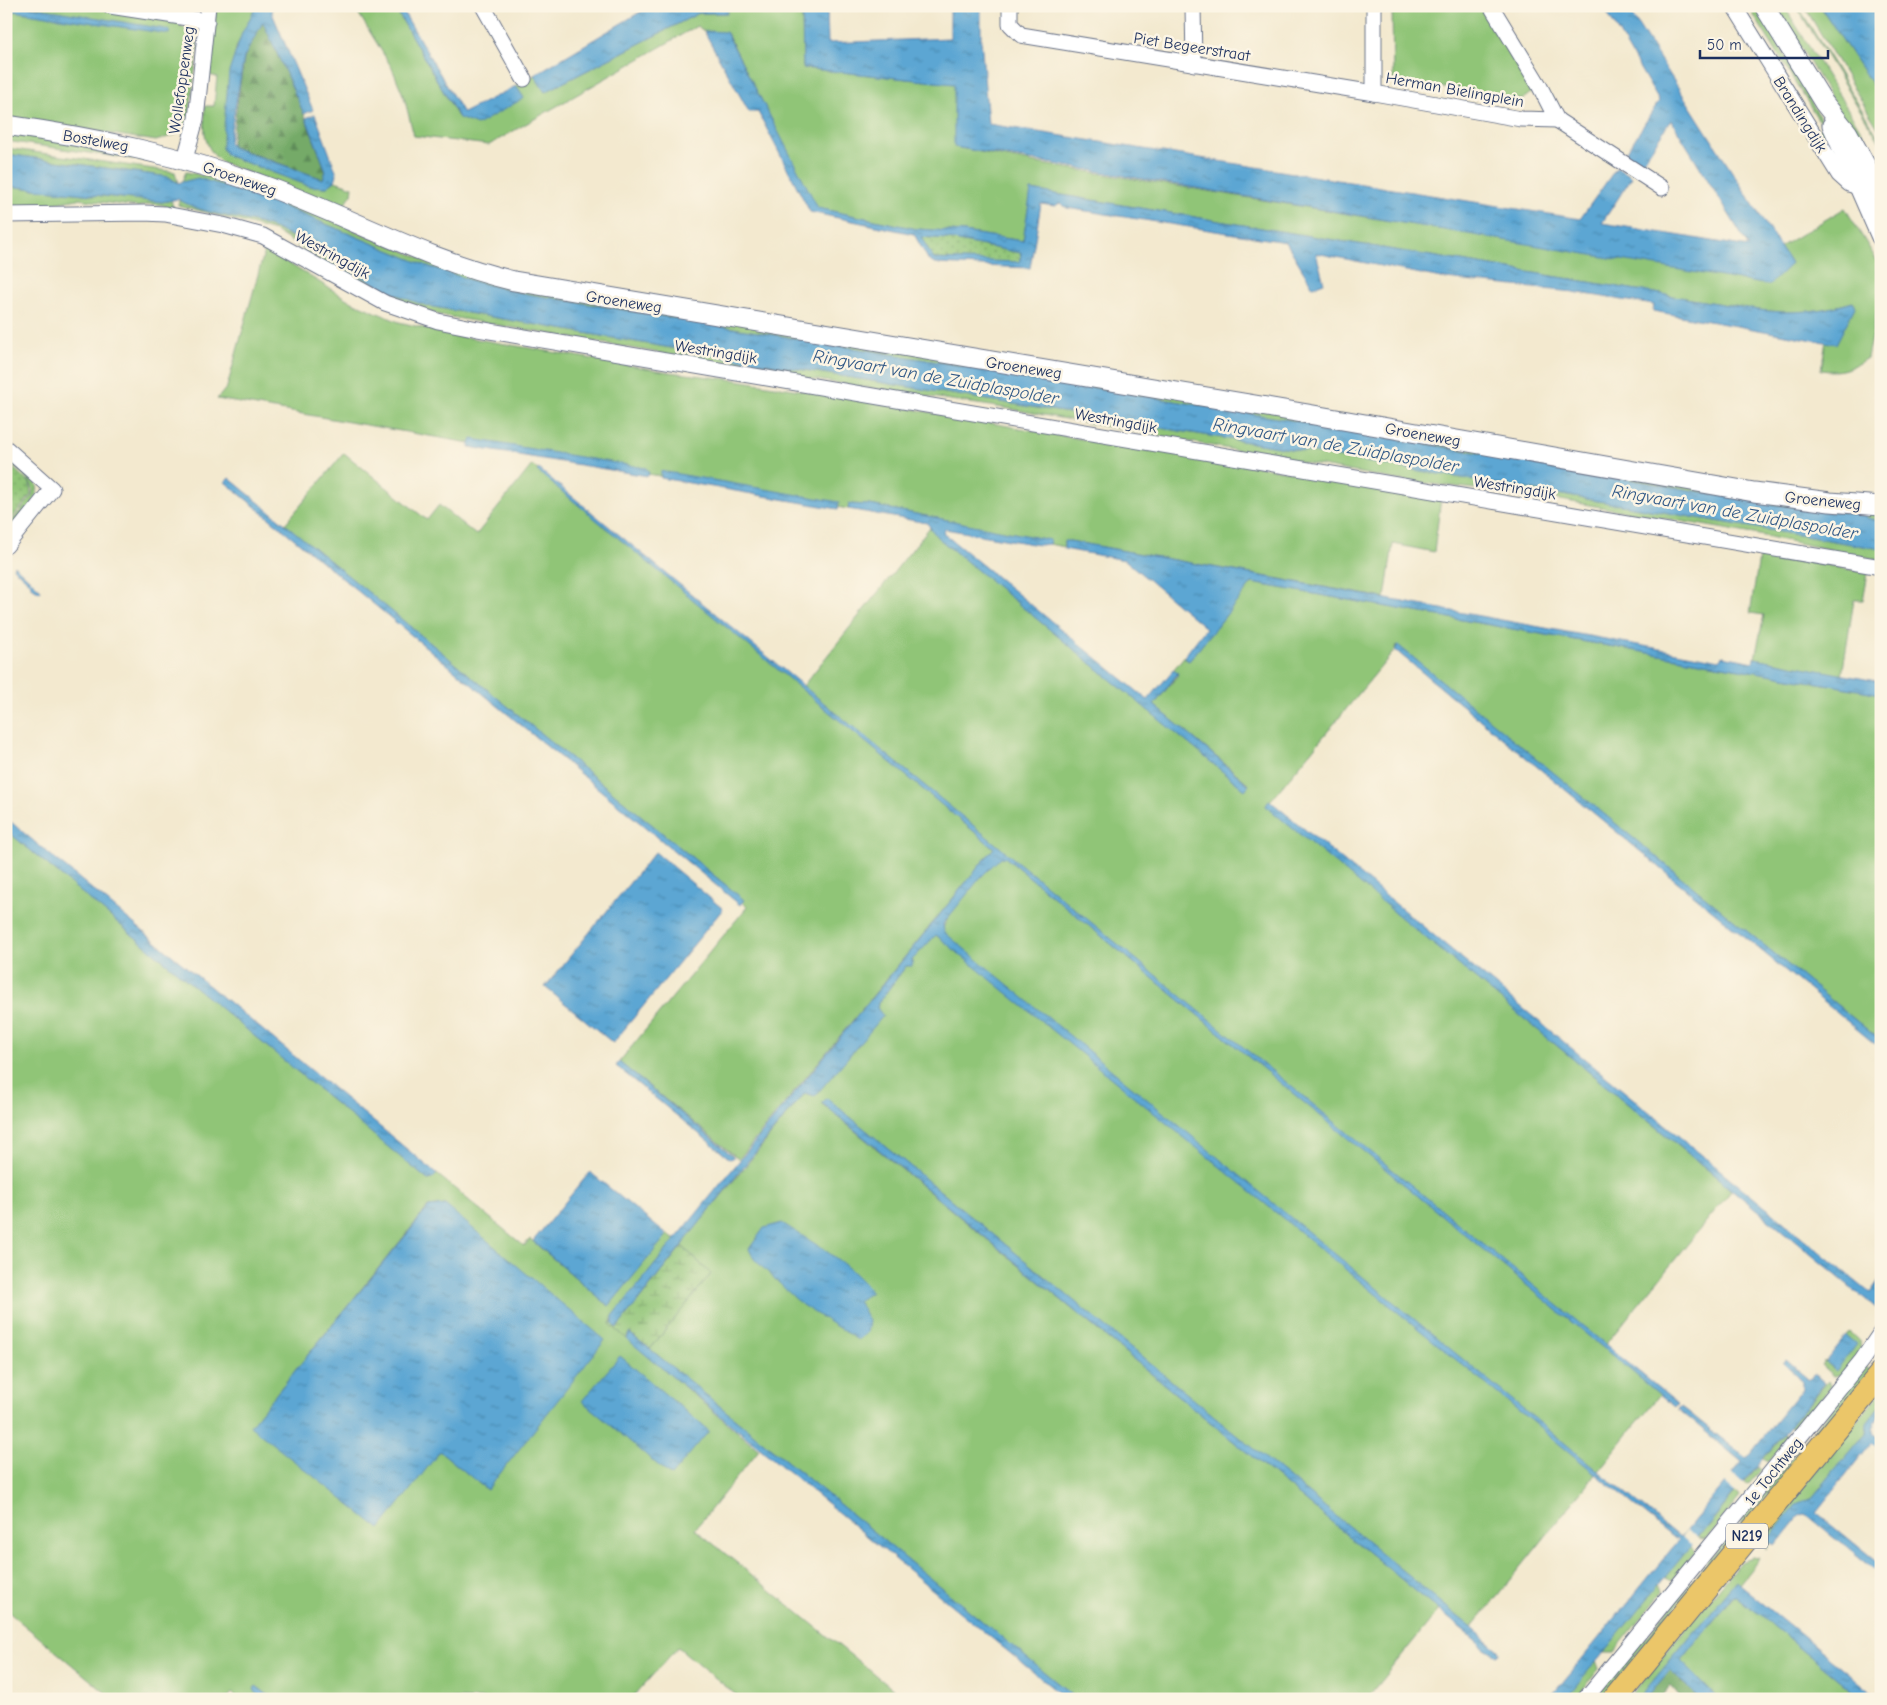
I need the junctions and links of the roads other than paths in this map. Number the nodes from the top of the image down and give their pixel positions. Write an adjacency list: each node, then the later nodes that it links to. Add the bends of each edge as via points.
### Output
1 (110, 6): 9 (street)
2 (482, 6): 11 (street)
3 (1010, 6): 10 (street, Piet Begeerstraat, via 1010,24 1021,35)
4 (1193, 6): 10 (street)
5 (1374, 6): 12 (street, Herman Bielingplein)
6 (1492, 6): 14 (street, Herman Bielingplein)
7 (1734, 6): 17 (street, Brandingdijk, via 1839,175 1849,184)
8 (1764, 6): 13 (street, Brandingdijk)
9 (208, 14): 16 (street, Wollefoppenweg, via 196,118)
10 (1194, 64): 12 (street, Piet Begeerstraat)
11 (524, 79)
12 (1374, 93): 14 (street, Herman Bielingplein, via 1521,119)
13 (1824, 103): 17 (street, Brandingdijk); 19 (street, Brandingdijk, via 1848,133)
14 (1557, 120): 18 (street, Herman Bielingplein)
15 (6, 124): 16 (street, Bostelweg)
16 (185, 159): 23 (street, Groeneweg, via 272,188 446,261 514,282 1762,493)
17 (1859, 187): 21 (street, Brandingdijk)
18 (1662, 188)
19 (1881, 193)
20 (6, 215): 25 (street, Westringdijk, via 144,213 188,218 263,236 385,303 478,329)
21 (1881, 237)
22 (6, 448): 24 (street, via 52,489)
23 (1881, 506)
24 (6, 546)
25 (1881, 567)
26 (1881, 1332): 28 (street, 1e Tochtweg, via 1810,1425)
27 (1881, 1374): 29 (main road, 1e Tochtweg / N219)
28 (1585, 1699)
29 (1615, 1699)

